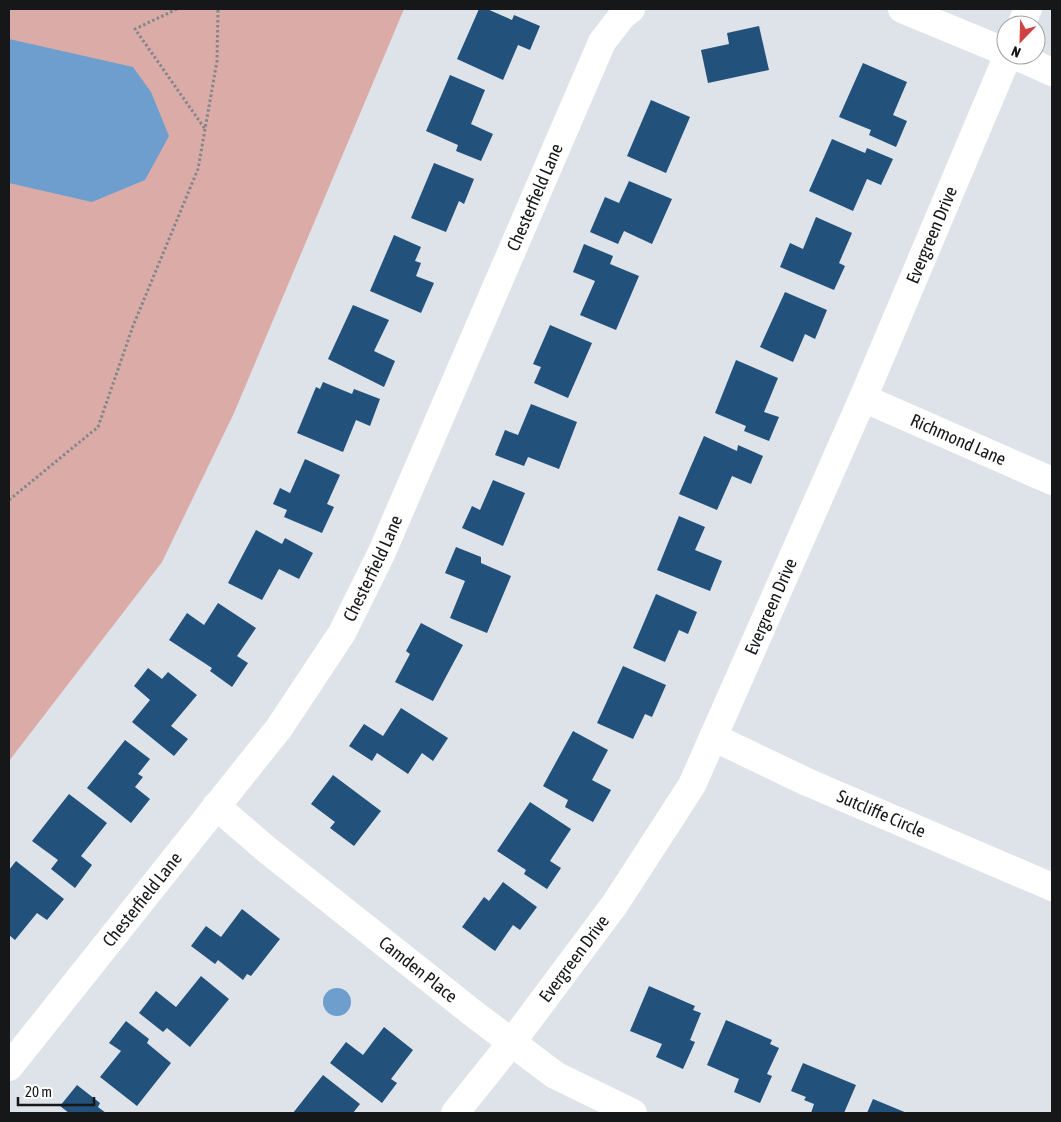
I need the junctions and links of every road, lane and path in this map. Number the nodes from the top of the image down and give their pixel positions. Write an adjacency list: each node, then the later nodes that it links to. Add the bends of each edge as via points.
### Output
1 (177, 9): 9 (path, via 135,29)
2 (218, 9): 9 (path, via 217,61)
3 (631, 9): 14 (street, Chesterfield Lane, via 602,42 382,552 342,633 279,728)
4 (902, 9): 5 (street)
5 (996, 48)
6 (1004, 65): 10 (street, Evergreen Drive)
7 (1036, 65): 8 (street)
8 (1052, 72)
9 (205, 129): 12 (path, via 198,168 133,326 98,426)
10 (863, 398): 11 (street, Richmond Lane); 13 (street, Evergreen Drive)
11 (1052, 481)
12 (9, 500)
13 (713, 737): 15 (street, Sutcliffe Circle, via 807,782); 16 (street, Evergreen Drive, via 692,784 615,904)
14 (216, 806): 16 (street, Camden Place); 17 (street, Chesterfield Lane)
15 (1052, 887)
16 (512, 1042): 18 (street, Evergreen Drive); 19 (street, Camden Place, via 555,1074)
17 (9, 1066)
18 (455, 1113)
19 (633, 1113)

